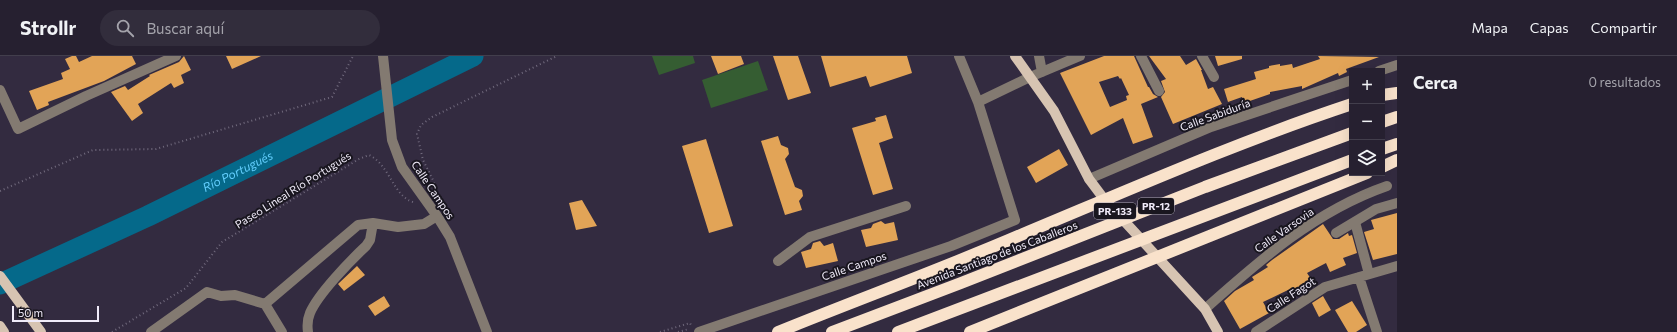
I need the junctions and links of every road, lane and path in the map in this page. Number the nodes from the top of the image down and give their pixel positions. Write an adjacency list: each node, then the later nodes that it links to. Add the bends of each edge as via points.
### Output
1 (176, 56): 17 (street, via 18,129)
2 (352, 56): 34 (path, via 332,97 156,149 93,150)
3 (383, 56): 36 (street, Calle Campos, via 392,140 402,167)
4 (558, 56): 36 (path, via 432,117 421,125 417,134 423,160 434,182 435,193)
5 (959, 56): 21 (street)
6 (1015, 56): 14 (main road, PR-133)
7 (1039, 56): 13 (street)
8 (1080, 56): 13 (street)
9 (1142, 56): 18 (street)
10 (1202, 56): 15 (street)
11 (1397, 65): 12 (street)
12 (1385, 69)
13 (1042, 72): 14 (street)
14 (1030, 76): 21 (street); 32 (main road, PR-133, via 1054,111)
15 (1214, 77)
16 (1349, 81): 32 (street, Calle Sabiduría, via 1211,128)
17 (0, 90)
18 (1159, 92)
19 (1397, 93): 20 (highway)
20 (1385, 95)
21 (978, 102): 60 (street, Calle Campos, via 1015,220 951,246)
22 (1349, 105): 35 (highway)
23 (1397, 117): 24 (highway)
24 (1385, 121)
25 (1349, 134): 62 (highway, Avenida Santiago de los Caballeros / PR-12, via 1205,187)
26 (1397, 144): 27 (highway)
27 (1385, 149)
28 (1397, 160): 30 (highway)
29 (1349, 161): 63 (highway, PR-12)
30 (1385, 165)
31 (1360, 176): 43 (highway)
32 (1089, 179): 35 (main road, PR-133)
33 (1387, 186): 49 (street, Calle Varsovia, via 1360,196 1303,228)
34 (0, 191)
35 (1104, 199): 43 (main road, PR-133); 61 (highway, via 968,257)
36 (426, 200): 39 (street, Calle Campos); 53 (path, Paseo Lineal Río Portugués, via 414,203 405,200 378,159 369,155 359,159 222,242 186,288)
37 (1397, 203): 40 (street, via 1376,209)
38 (906, 206): 44 (street, via 810,237)
39 (437, 216): 41 (street, via 424,224 398,227); 57 (street, Calle Campos, via 450,237)
40 (1355, 222): 42 (street); 46 (street)
41 (373, 223): 48 (street, via 358,225); 56 (street, via 370,240 366,246 321,296 310,313)
42 (1336, 233)
43 (1158, 258): 49 (main road, PR-133); 64 (highway)
44 (778, 261)
45 (1397, 266): 46 (street, Calle Fagot)
46 (1364, 275): 66 (street, Calle Fagot, via 1325,287); 67 (street)
47 (0, 276): 52 (main road)
48 (265, 304): 54 (street, via 235,295 221,296 207,292); 55 (street)
49 (1204, 309): 65 (main road, PR-133)
50 (0, 326): 51 (main road)
51 (4, 332)
52 (41, 332)
53 (112, 332)
54 (151, 332)
55 (282, 332)
56 (308, 332)
57 (487, 332)
58 (660, 332): 59 (path, via 690,323 692,328)
59 (678, 332)
60 (699, 332)
61 (778, 332)
62 (832, 332)
63 (898, 332)
64 (970, 332)
65 (1218, 332)
66 (1256, 332)
67 (1376, 332)

